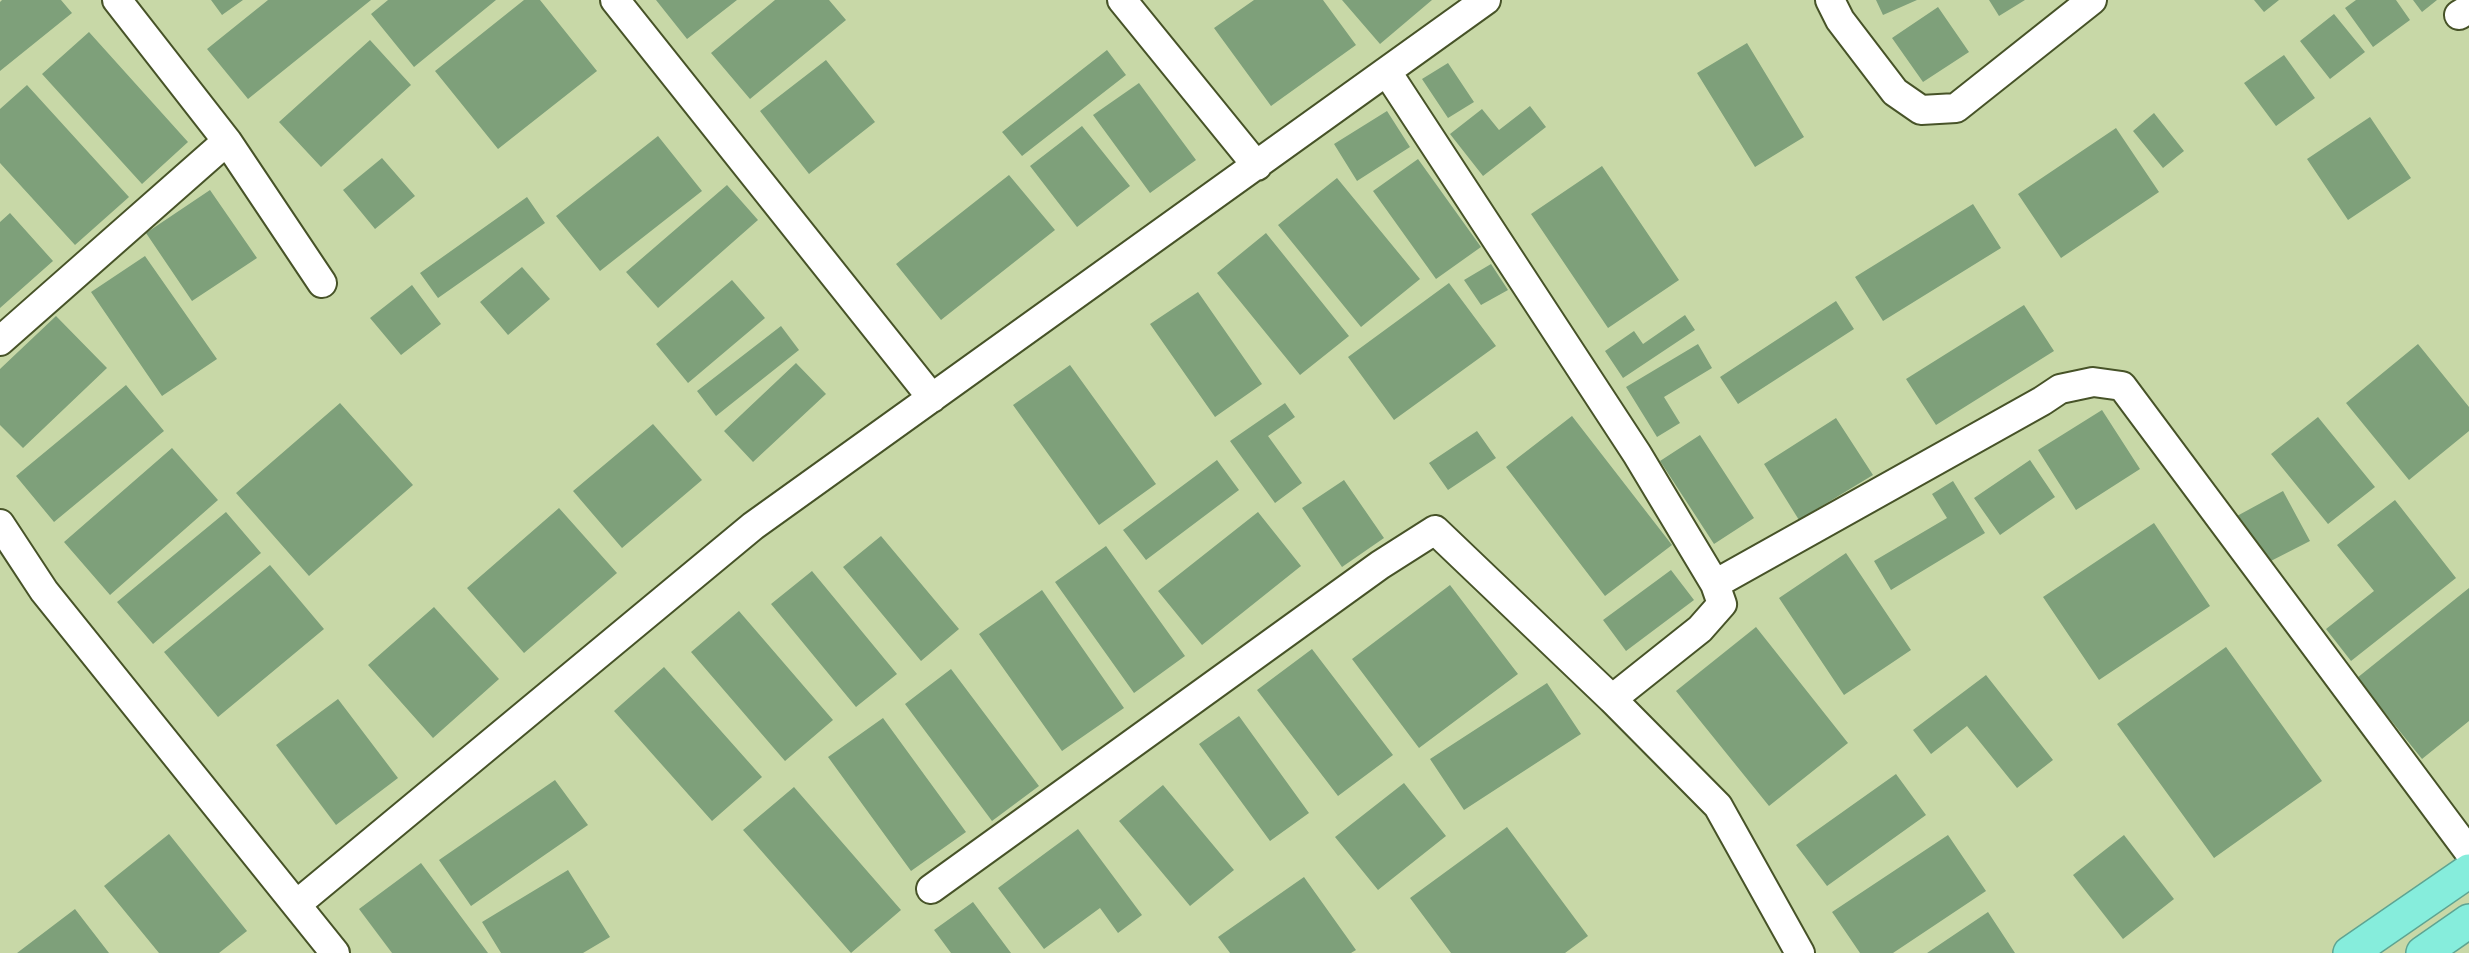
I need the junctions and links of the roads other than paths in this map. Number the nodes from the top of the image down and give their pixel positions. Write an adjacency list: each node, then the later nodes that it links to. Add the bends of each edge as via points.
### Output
1 (117, 0): 8 (street)
2 (615, 0): 12 (street)
3 (1122, 0): 9 (street)
4 (1486, 0): 7 (street)
5 (1830, 0): 6 (street, via 1840,20 1895,92 1921,110 1956,108)
6 (2092, 0)
7 (1387, 72): 9 (street); 14 (street, via 1637,454)
8 (227, 141): 10 (street); 11 (street)
9 (1257, 166): 12 (street)
10 (322, 283)
11 (0, 341)
12 (932, 398): 19 (street, via 753,526)
13 (0, 524): 19 (street, via 44,591)
14 (1714, 584): 15 (street, via 1722,604 1700,629); 16 (street, via 2060,389 2093,382 2122,386)
15 (1612, 699): 18 (street, via 1435,530 1380,565); 22 (street, via 1718,806)
16 (2469, 852)
17 (2469, 871): 23 (highway)
18 (931, 889)
19 (297, 904): 21 (street)
20 (2469, 921): 24 (highway)
21 (335, 953)
22 (1800, 953)
23 (2350, 953)
24 (2423, 953)

